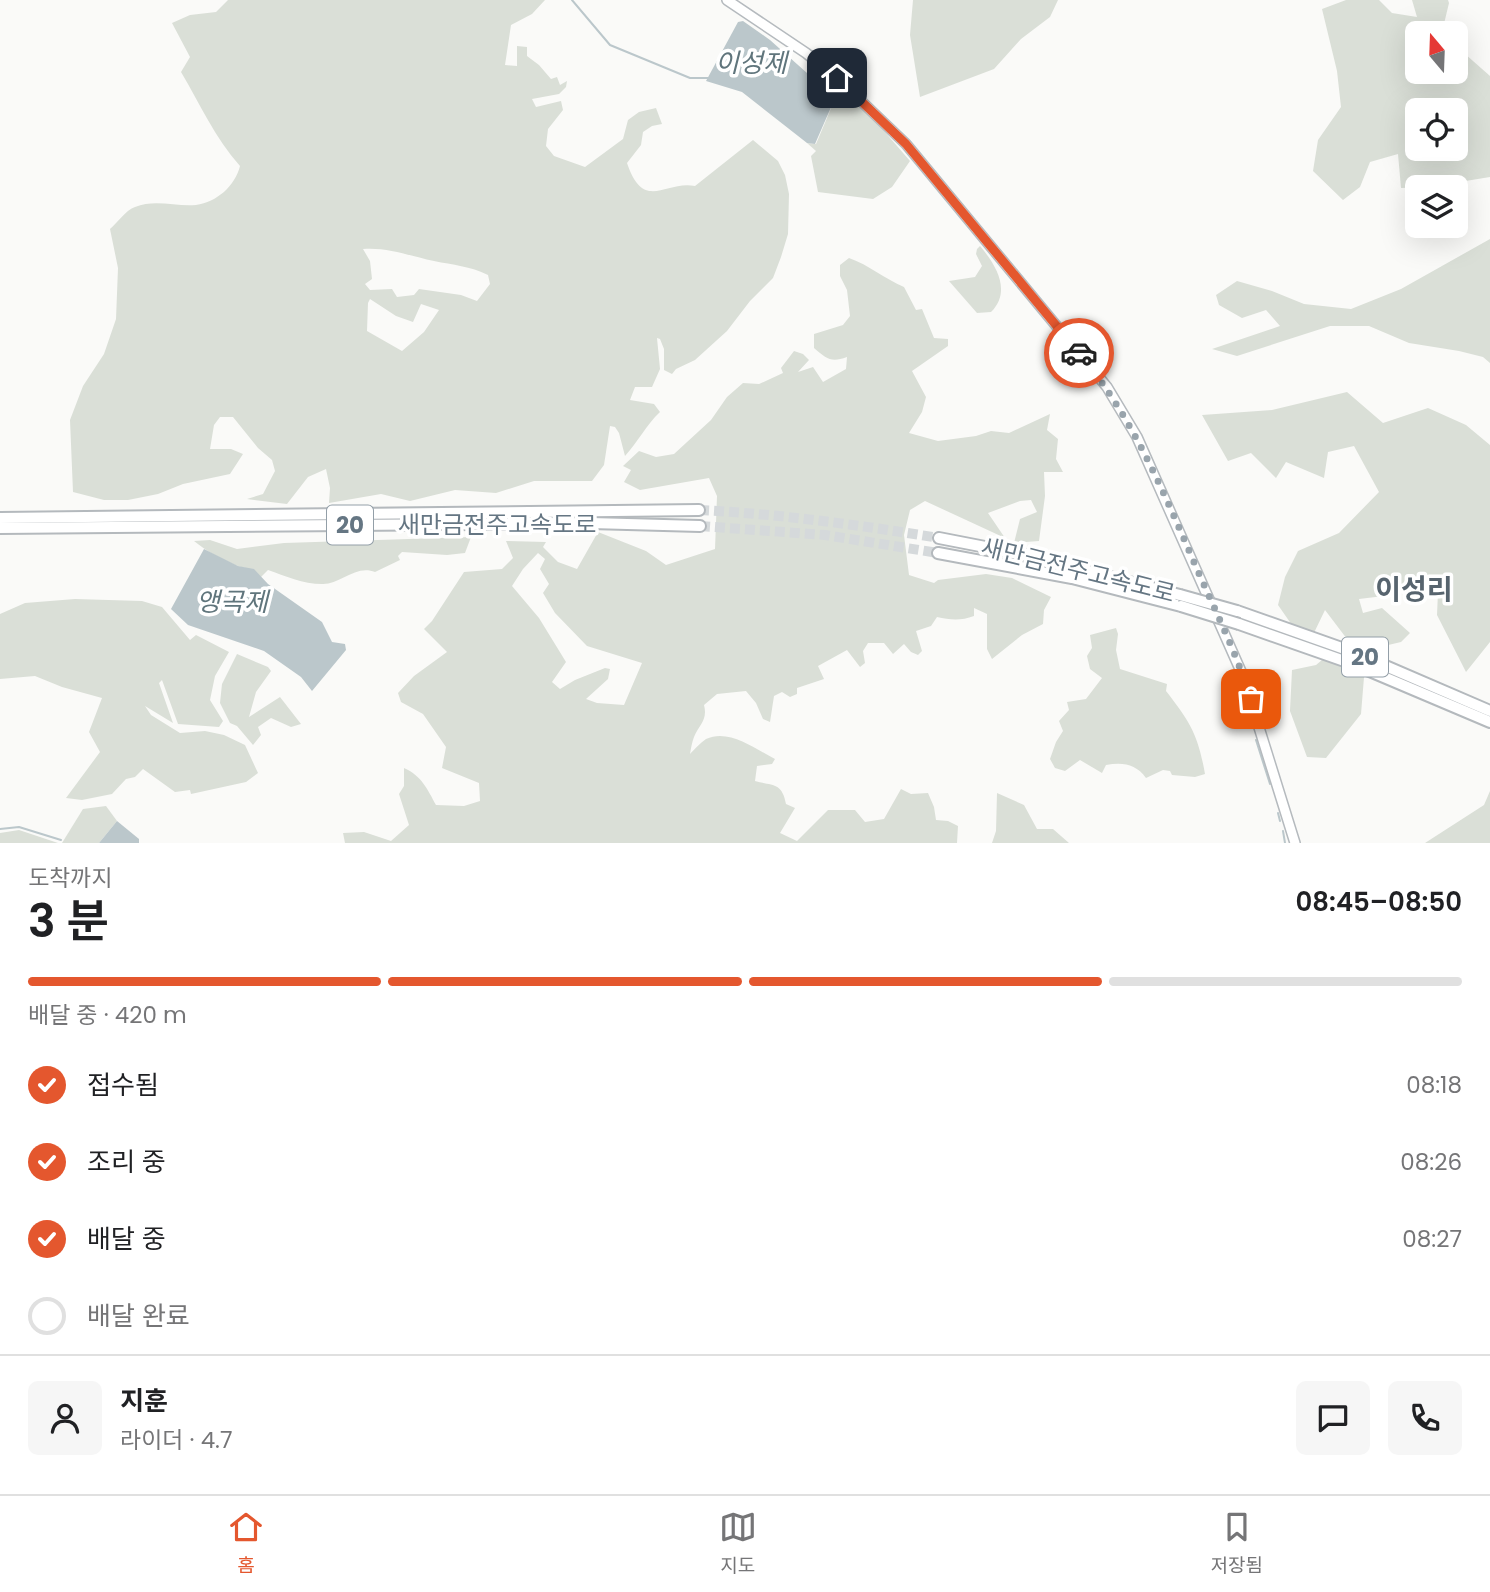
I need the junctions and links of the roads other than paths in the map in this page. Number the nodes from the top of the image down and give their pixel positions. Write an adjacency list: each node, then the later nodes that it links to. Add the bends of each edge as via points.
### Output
1 (727, 0): 12 (main road, via 806,53 906,144 1107,387 1137,437 1243,676)
2 (699, 510): 3 (highway, 새만금전주고속도로 / 20)
3 (0, 518)
4 (700, 526): 5 (highway, 새만금전주고속도로 / 20)
5 (0, 528)
6 (939, 538): 8 (highway, 새만금전주고속도로 / 20)
7 (938, 553): 8 (highway, 새만금전주고속도로 / 20)
8 (1073, 573): 9 (highway, 새만금전주고속도로 / 20)
9 (1181, 601): 10 (highway, 새만금전주고속도로 / 20, bridge, via 1237,611 1353,652); 11 (highway, 새만금전주고속도로 / 20, bridge, via 1353,664)
10 (1490, 711)
11 (1490, 722)
12 (1296, 843)

